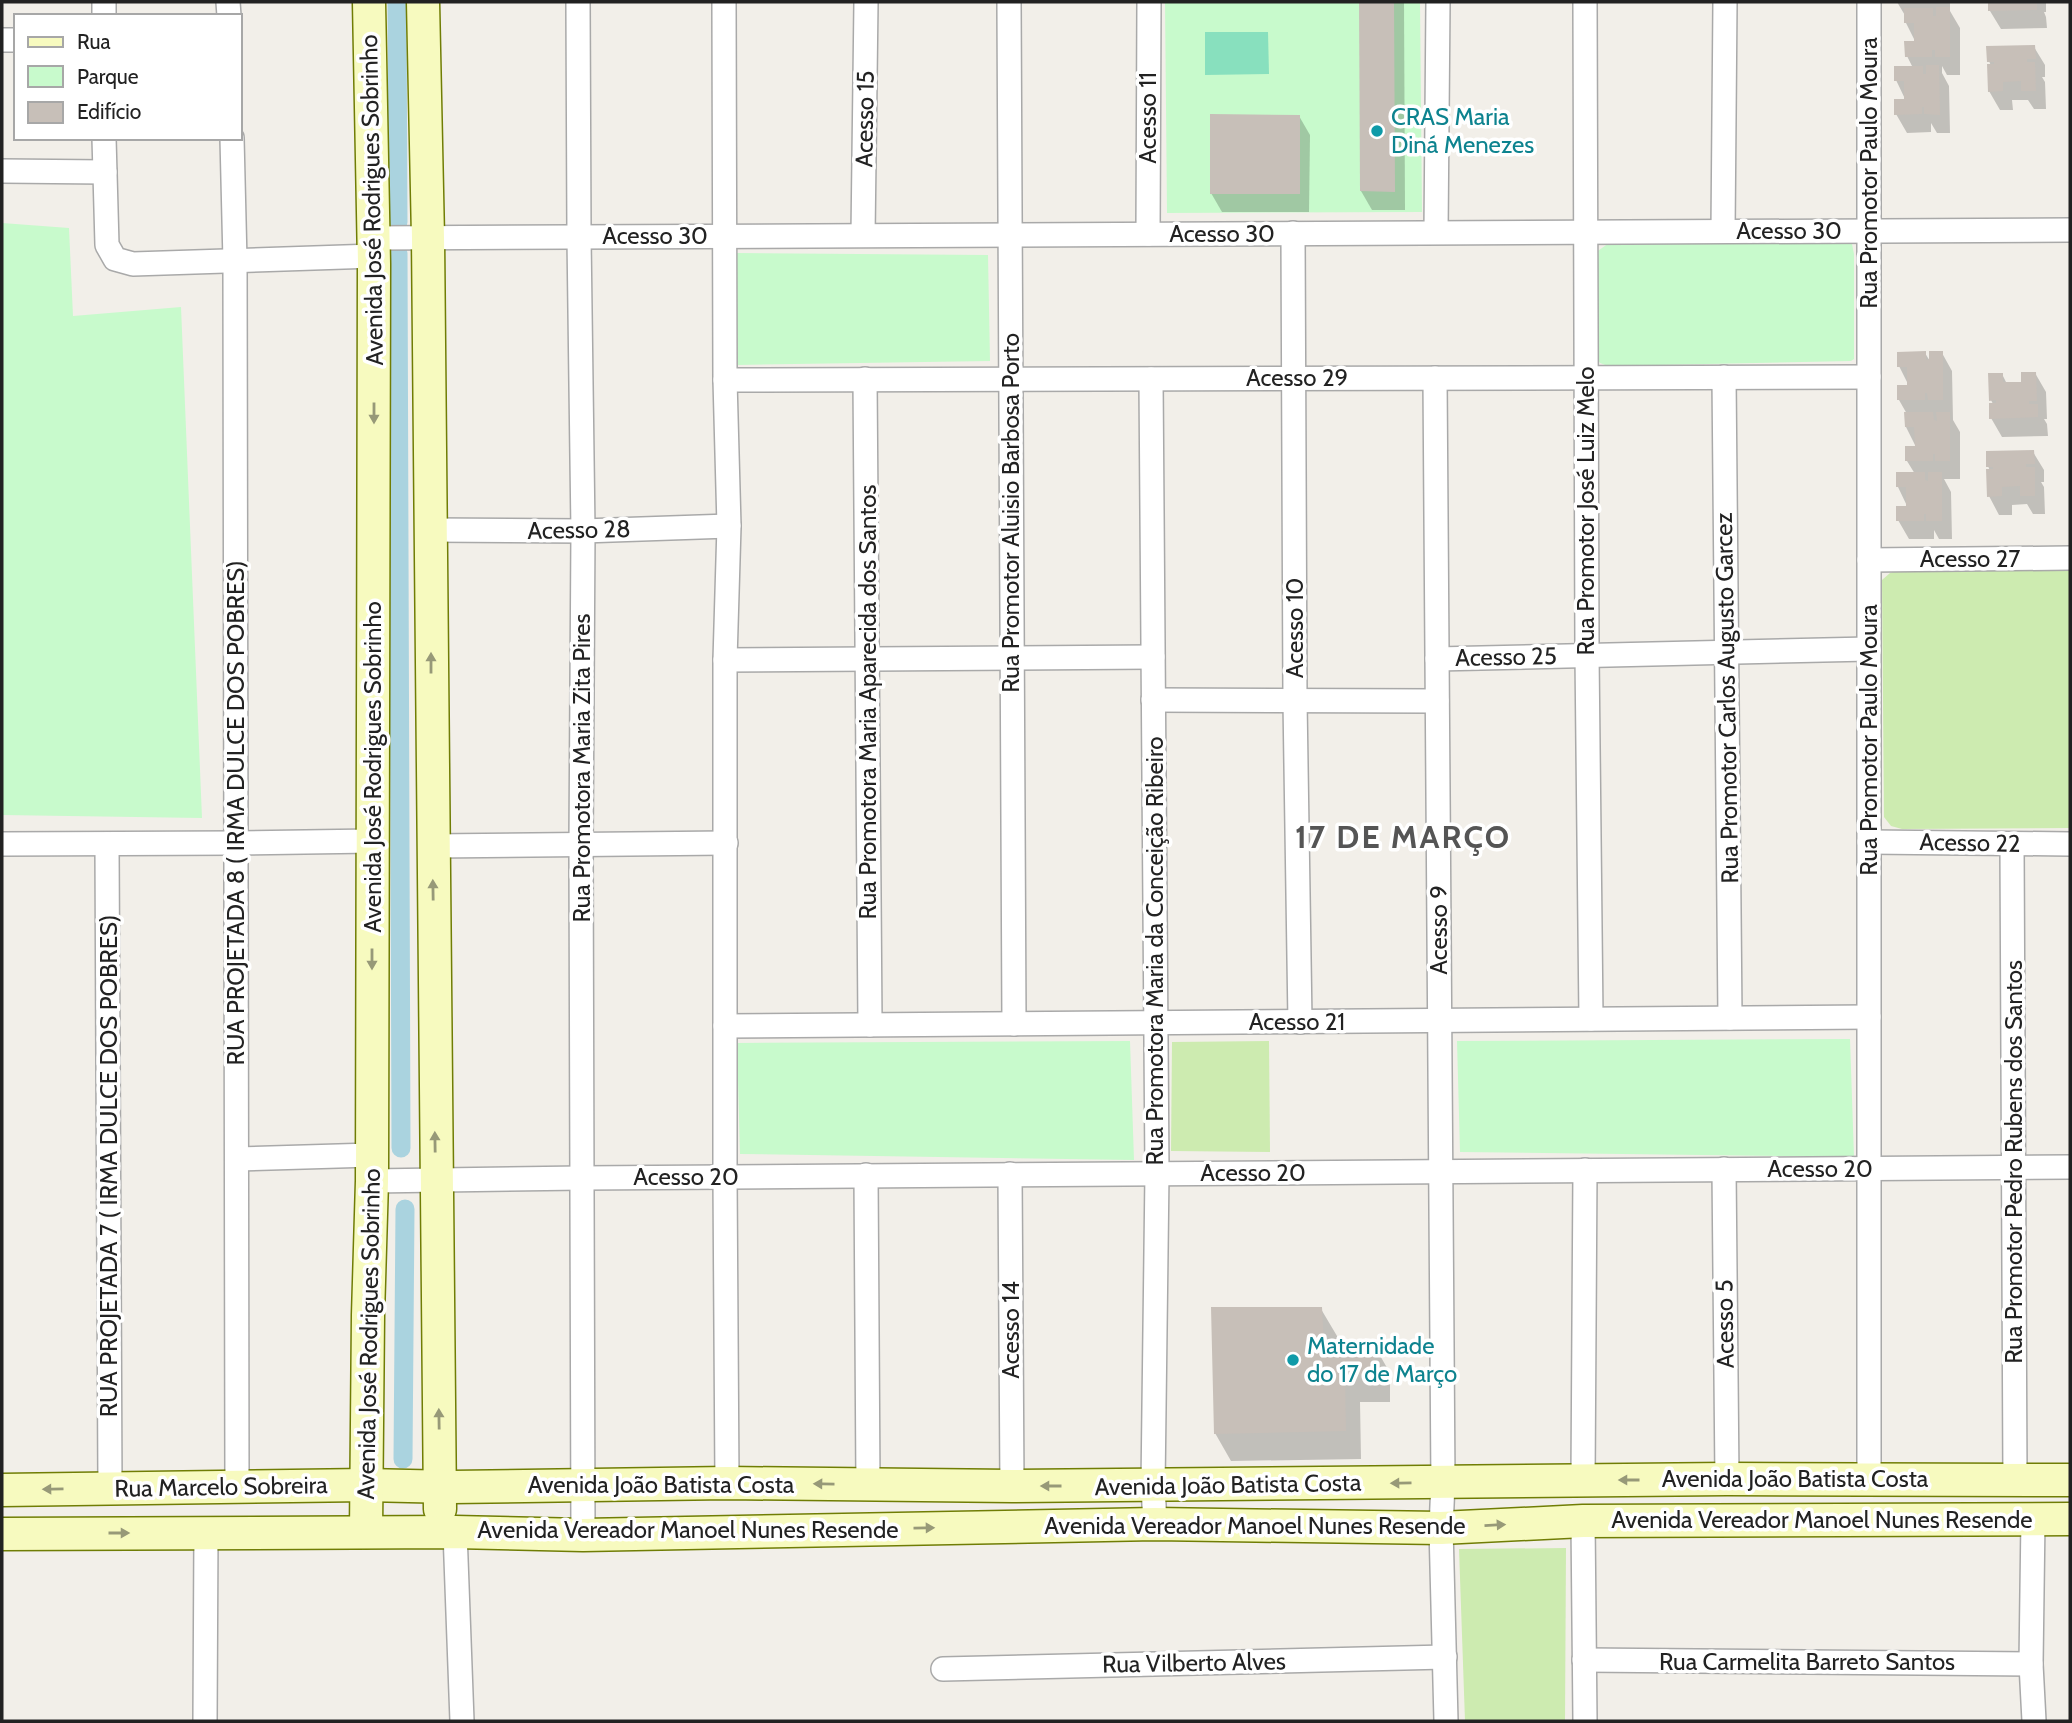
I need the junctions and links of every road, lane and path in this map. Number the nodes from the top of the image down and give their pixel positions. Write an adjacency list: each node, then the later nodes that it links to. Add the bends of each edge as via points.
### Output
1 (369, 2): 28 (street, Avenida José Rodrigues Sobrinho)
2 (423, 2): 27 (street)
3 (578, 2): 26 (street, Rua Promotora Maria Zita Pires)
4 (724, 2): 25 (street)
5 (866, 2): 23 (street, Acesso 15)
6 (1009, 2): 24 (street, Rua Promotor Aluisio Barbosa Porto)
7 (1149, 2): 22 (street, Acesso 11)
8 (1438, 2): 19 (street)
9 (1584, 2): 20 (street, Rua Promotor José Luiz Melo)
10 (1725, 2): 18 (street)
11 (1869, 2): 16 (street, Rua Promotor Paulo Moura)
12 (104, 140): 15 (street)
13 (232, 140): 29 (street, RUA PROJETADA 8 ( IRMA DULCE DOS POBRES))
14 (2, 171): 15 (street)
15 (105, 172): 29 (street, Acesso 30, via 107,245 115,259 133,264)
16 (1869, 230): 17 (street, Acesso 30); 18 (street, Acesso 30); 31 (street, Rua Promotor Paulo Moura)
17 (2070, 230)
18 (1723, 231): 20 (street, Acesso 30)
19 (1436, 232): 20 (street, Acesso 30); 21 (street, Acesso 30)
20 (1585, 232): 34 (street, Rua Promotor José Luiz Melo)
21 (1293, 233): 22 (street, Acesso 30); 32 (street, Acesso 10)
22 (1148, 234): 24 (street, Acesso 30)
23 (863, 235): 24 (street, Acesso 30); 25 (street, Acesso 30)
24 (1009, 235): 36 (street, Rua Promotor Aluisio Barbosa Porto)
25 (725, 236): 26 (street, Acesso 30); 38 (street)
26 (579, 237): 27 (street, Acesso 30); 41 (street, Rua Promotora Maria Zita Pires)
27 (428, 238): 28 (street, Acesso 30); 40 (street)
28 (374, 247): 29 (street, Acesso 30); 55 (street, Avenida José Rodrigues Sobrinho, one-way to 55)
29 (235, 261): 60 (street, RUA PROJETADA 8 ( IRMA DULCE DOS POBRES))
30 (1724, 377): 31 (street, Acesso 29); 34 (street, Acesso 29); 45 (street, Rua Promotor Carlos Augusto Garcez)
31 (1869, 377): 43 (street, Rua Promotor Paulo Moura)
32 (1294, 378): 33 (street, Acesso 29); 37 (street, Acesso 29); 53 (street, Acesso 10)
33 (1435, 378): 34 (street, Acesso 29); 50 (street, Acesso 9)
34 (1586, 378): 46 (street, Rua Promotor José Luiz Melo)
35 (865, 379): 36 (street, Acesso 29); 38 (street, Acesso 29); 49 (street, Rua Promotora Maria Aparecida dos Santos)
36 (1010, 379): 37 (street, Acesso 29); 48 (street, Rua Promotor Aluisio Barbosa Porto)
37 (1151, 379): 47 (street, Rua Promotora Maria da Conceição Ribeiro)
38 (725, 380): 39 (street)
39 (729, 526): 41 (street, Acesso 28); 51 (street)
40 (430, 530): 41 (street, Acesso 28); 64 (street, one-way to 40)
41 (583, 531): 63 (street, Rua Promotora Maria Zita Pires)
42 (2070, 558): 43 (street, Acesso 27)
43 (1869, 559): 44 (street, Rua Promotor Paulo Moura)
44 (1869, 649): 45 (street, Acesso 25); 56 (street, Rua Promotor Paulo Moura)
45 (1726, 653): 46 (street, Acesso 25); 66 (street, Rua Promotor Carlos Augusto Garcez)
46 (1587, 656): 50 (street, Acesso 25); 67 (street, Rua Promotor José Luiz Melo)
47 (1153, 657): 48 (street); 52 (street, Rua Promotora Maria da Conceição Ribeiro)
48 (1012, 658): 49 (street); 71 (street, Rua Promotor Aluisio Barbosa Porto)
49 (867, 659): 51 (street); 72 (street, Rua Promotora Maria Aparecida dos Santos)
50 (1437, 659): 54 (street, Acesso 9)
51 (726, 660): 57 (street)
52 (1153, 701): 53 (street); 70 (street, Rua Promotora Maria da Conceição Ribeiro)
53 (1295, 701): 54 (street); 69 (street, Acesso 10)
54 (1437, 701): 68 (street, Acesso 9)
55 (373, 841): 60 (street); 77 (street, Avenida José Rodrigues Sobrinho, one-way to 77)
56 (1869, 842): 61 (street, Acesso 22); 65 (street, Rua Promotor Paulo Moura)
57 (726, 843): 63 (street); 73 (street)
58 (2, 844): 59 (street)
59 (107, 844): 60 (street); 102 (street, RUA PROJETADA 7 ( IRMA DULCE DOS POBRES))
60 (236, 844): 74 (street, RUA PROJETADA 8 ( IRMA DULCE DOS POBRES))
61 (2012, 844): 62 (street, Acesso 22); 75 (street, Rua Promotor Pedro Rubens dos Santos)
62 (2070, 844)
63 (581, 845): 64 (street); 86 (street, Rua Promotora Maria Zita Pires)
64 (433, 846): 87 (street, one-way to 64)
65 (1869, 1017): 66 (street, Acesso 21); 78 (street, Rua Promotor Paulo Moura)
66 (1730, 1018): 67 (street, Acesso 21)
67 (1591, 1020): 68 (street, Acesso 21)
68 (1440, 1021): 69 (street, Acesso 21); 81 (street, Acesso 9)
69 (1300, 1022): 70 (street, Acesso 21)
70 (1156, 1023): 71 (street, Acesso 21); 82 (street, Rua Promotora Maria da Conceição Ribeiro)
71 (1014, 1024): 72 (street, Acesso 21)
72 (870, 1025): 73 (street, Acesso 21)
73 (725, 1026): 85 (street)
74 (237, 1159): 77 (street, Acesso 20); 100 (street, RUA PROJETADA 8 ( IRMA DULCE DOS POBRES))
75 (2014, 1167): 76 (street, Acesso 20); 78 (street, Acesso 20); 91 (street, Rua Promotor Pedro Rubens dos Santos)
76 (2070, 1167)
77 (372, 1168): 87 (street, Acesso 20); 95 (street, Avenida José Rodrigues Sobrinho)
78 (1869, 1168): 80 (street, Acesso 20); 89 (street, Rua Promotor Paulo Moura)
79 (1585, 1170): 80 (street, Acesso 20); 81 (street, Acesso 20); 90 (street)
80 (1724, 1170): 88 (street, Acesso 5)
81 (1441, 1171): 82 (street, Acesso 20); 93 (street, Acesso 9)
82 (1157, 1173): 83 (street, Acesso 20); 99 (street, Rua Promotora Maria da Conceição Ribeiro)
83 (1010, 1174): 84 (street, Acesso 20); 98 (street, Acesso 14)
84 (866, 1175): 85 (street, Acesso 20); 97 (street)
85 (724, 1177): 86 (street, Acesso 20); 94 (street)
86 (582, 1178): 87 (street, Acesso 20); 96 (street, Rua Promotora Maria Zita Pires)
87 (436, 1179): 101 (street, one-way to 87)
88 (1727, 1479): 89 (street, Avenida João Batista Costa); 90 (street, Avenida João Batista Costa, one-way to 90)
89 (1869, 1479): 91 (street, Avenida João Batista Costa)
90 (1583, 1480): 93 (street, Avenida João Batista Costa)
91 (2015, 1480): 92 (street, Avenida Vereador Manoel Nunes Resende)
92 (2070, 1480)
93 (1443, 1482): 99 (street, Avenida João Batista Costa, one-way to 99); 108 (street, Acesso 9)
94 (727, 1483): 96 (street, Avenida João Batista Costa); 97 (street, Avenida João Batista Costa, one-way to 94)
95 (366, 1485): 100 (street, Rua Marcelo Sobreira); 101 (street, Rua Marcelo Sobreira); 110 (street, Avenida José Rodrigues Sobrinho)
96 (583, 1485): 101 (street, Avenida João Batista Costa); 113 (street, Rua Promotora Maria Zita Pires)
97 (868, 1485): 98 (street, Avenida João Batista Costa)
98 (1012, 1486): 99 (street, Avenida João Batista Costa, one-way to 98)
99 (1153, 1486): 107 (street, Rua Promotora Maria da Conceição Ribeiro)
100 (237, 1487): 102 (street, Rua Marcelo Sobreira)
101 (440, 1487): 111 (street)
102 (110, 1488): 103 (street, Rua Marcelo Sobreira, one-way to 103)
103 (2, 1490)
104 (2033, 1519): 105 (street, Avenida Vereador Manoel Nunes Resende); 106 (street, Avenida Vereador Manoel Nunes Resende); 116 (street)
105 (2070, 1519)
106 (1583, 1521): 108 (street, Avenida Vereador Manoel Nunes Resende, one-way to 106); 115 (street)
107 (1156, 1524): 108 (street, Avenida Vereador Manoel Nunes Resende); 113 (street, Avenida Vereador Manoel Nunes Resende, one-way to 107)
108 (1441, 1528): 114 (street, Acesso 9)
109 (206, 1532): 110 (street, Rua Marcelo Sobreira); 112 (street, Rua Marcelo Sobreira, one-way to 109); 118 (street)
110 (366, 1532): 111 (street, Rua Marcelo Sobreira)
111 (447, 1532): 113 (street, Avenida Vereador Manoel Nunes Resende); 119 (street)
112 (2, 1534)
113 (583, 1535)
114 (1445, 1657): 117 (street, Rua Vilberto Alves); 120 (street, Acesso 9)
115 (1584, 1660): 116 (street, Rua Carmelita Barreto Santos); 121 (street)
116 (2031, 1664): 122 (street)
117 (943, 1668)
118 (205, 1721)
119 (462, 1721)
120 (1446, 1721)
121 (1585, 1721)
122 (2034, 1721)

